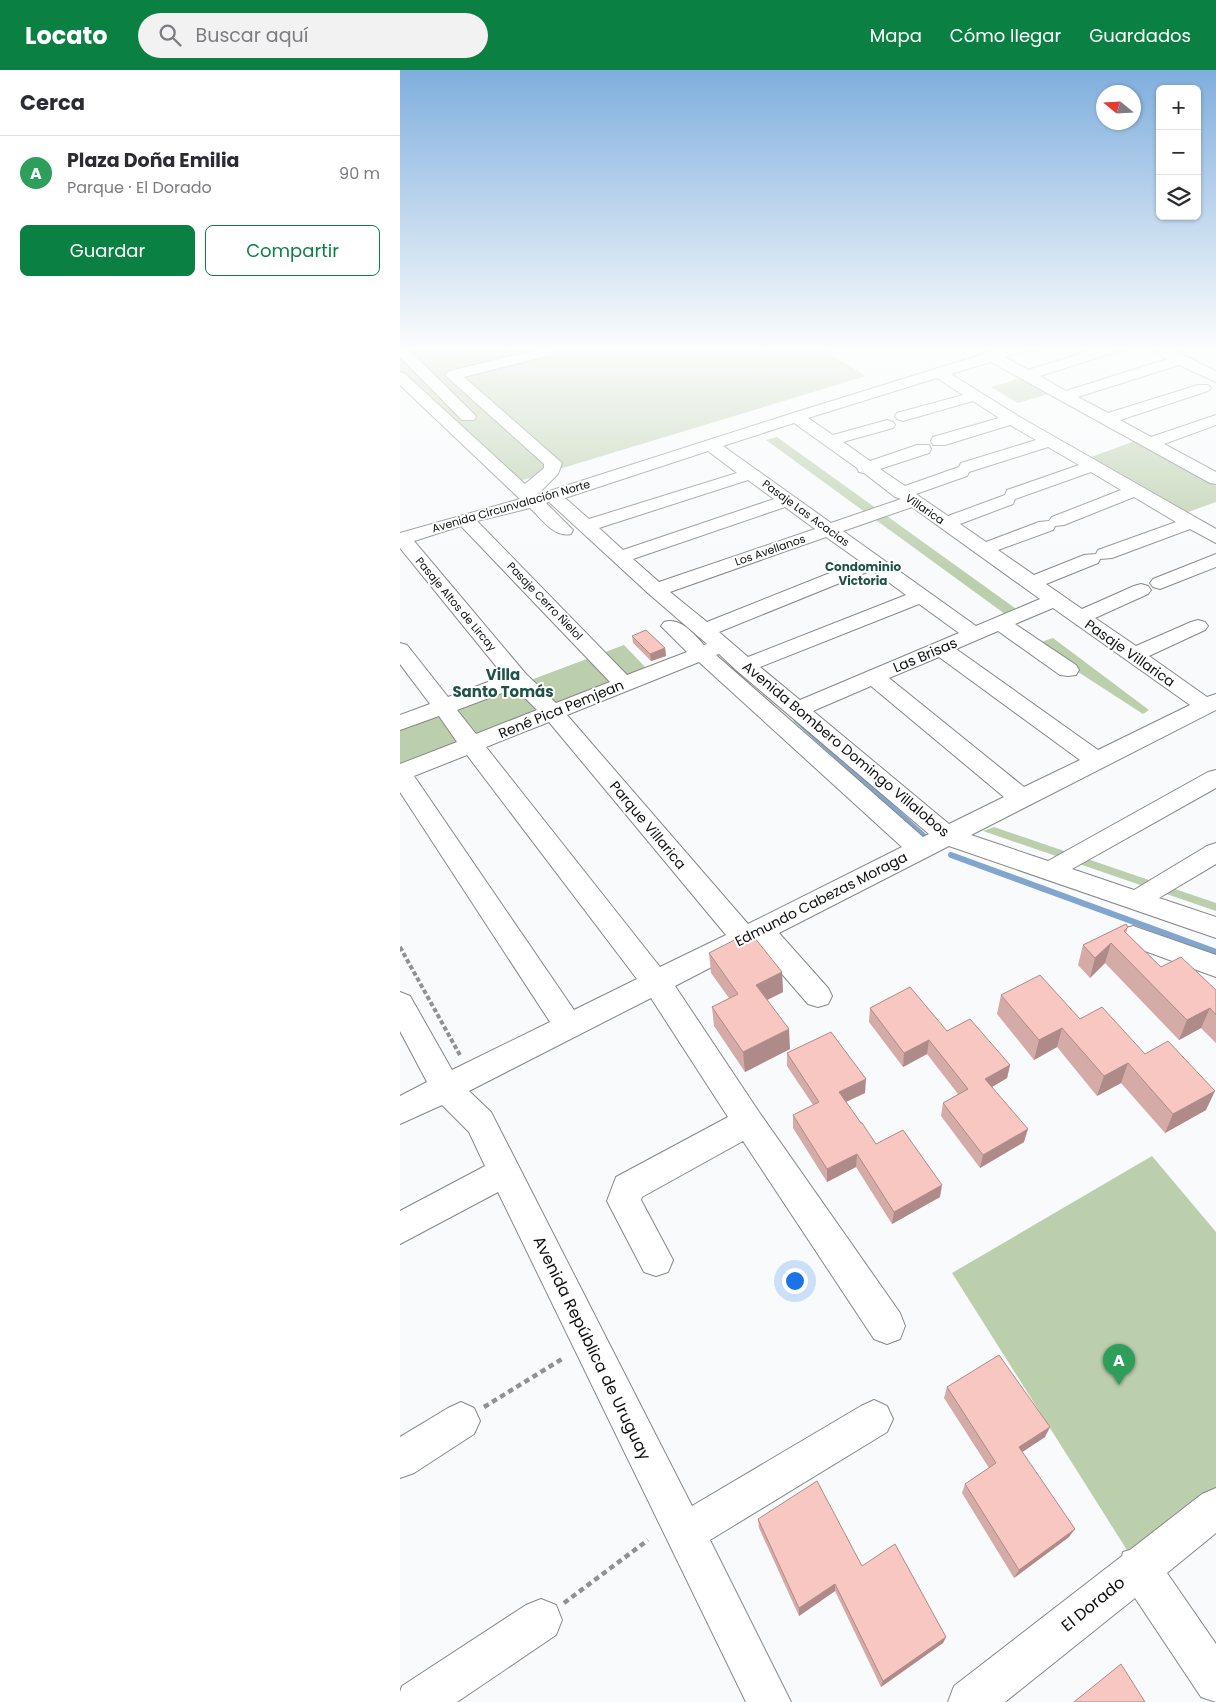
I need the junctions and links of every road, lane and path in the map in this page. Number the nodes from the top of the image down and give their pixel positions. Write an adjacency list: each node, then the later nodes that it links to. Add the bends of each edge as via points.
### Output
1 (454, 423): 26 (street, Avenida Bombero Domingo Villalobos)
2 (476, 423): 11 (street)
3 (508, 423): 26 (street, via 553,463)
4 (777, 423): 16 (street, Avenida Circunvalación Norte)
5 (805, 423): 12 (street, Villarica)
6 (998, 423): 13 (street)
7 (1019, 423): 14 (street)
8 (1114, 423): 15 (street)
9 (1207, 423): 15 (street)
10 (887, 424): 12 (street)
11 (482, 429)
12 (830, 441): 21 (street, Villarica)
13 (939, 441)
14 (1050, 441): 19 (street); 27 (street, Los Avellanos, via 964,470)
15 (1150, 443): 20 (street)
16 (710, 445): 23 (street, Pasaje Las Acacias); 26 (street, Avenida Circunvalación Norte)
17 (923, 449): 21 (street)
18 (1216, 460): 20 (street)
19 (1092, 466): 25 (street); 31 (street)
20 (1194, 467): 24 (street)
21 (865, 468): 27 (street, Villarica)
22 (524, 469): 26 (street)
23 (751, 474): 28 (street, Pasaje Las Acacias); 32 (street)
24 (1216, 479)
25 (1136, 490): 30 (street); 36 (street)
26 (537, 494): 29 (street, Avenida Circunvalación Norte); 32 (street, Avenida Bombero Domingo Villalobos); 50 (street, Avenida Bombero Domingo Villalobos)
27 (907, 497): 31 (street, Villarica); 33 (street, Los Avellanos)
28 (788, 500): 33 (street, Pasaje Las Acacias); 37 (street)
29 (465, 519): 35 (street, Avenida Circunvalación Norte); 58 (street, Pasaje Cerro Ñielol)
30 (1190, 522): 34 (street); 40 (street)
31 (945, 523): 36 (street, Villarica)
32 (585, 526): 37 (street, Avenida Bombero Domingo Villalobos)
33 (829, 530): 39 (street, Pasaje Las Acacias); 42 (street, Los Avellanos)
34 (1216, 537)
35 (401, 538): 57 (street, Pasaje Altos de Lircay)
36 (984, 549): 40 (street, Villarica)
37 (621, 557): 42 (street, Avenida Bombero Domingo Villalobos)
38 (1216, 560): 41 (street)
39 (875, 562): 44 (street, Pasaje Las Acacias); 50 (street, René Pica Pemjean)
40 (1032, 583): 45 (street, Villarica)
41 (1160, 583)
42 (656, 590): 50 (street, Avenida Bombero Domingo Villalobos)
43 (1141, 590): 46 (street)
44 (921, 596): 49 (street, Pasaje Las Acacias); 54 (street)
45 (1054, 600): 46 (street, Pasaje Villarica); 48 (street, Las Brisas)
46 (1080, 617): 53 (street, Pasaje Villarica)
47 (1208, 622): 53 (street)
48 (999, 623): 49 (street, Las Brisas); 55 (street)
49 (974, 634): 52 (street, Las Brisas)
50 (709, 643): 54 (street, Avenida Bombero Domingo Villalobos); 58 (street, René Pica Pemjean); 70 (street, Avenida Bombero Domingo Villalobos)
51 (400, 648): 60 (street)
52 (941, 648): 56 (street, Las Brisas); 65 (street)
53 (1134, 655): 59 (street, Pasaje Villarica)
54 (744, 665): 61 (street, Avenida Bombero Domingo Villalobos)
55 (1068, 670)
56 (874, 676): 61 (street, Las Brisas); 68 (street)
57 (518, 679): 60 (street); 62 (street, Pasaje Altos de Lircay)
58 (624, 684): 62 (street, René Pica Pemjean)
59 (1211, 704): 65 (street, Edmundo Cabezas Moraga)
60 (444, 707): 63 (street); 64 (street)
61 (797, 709): 69 (street, Avenida Bombero Domingo Villalobos)
62 (552, 712): 64 (street, René Pica Pemjean); 75 (street, Parque Villarica)
63 (400, 723)
64 (471, 744): 66 (street, René Pica Pemjean); 79 (street)
65 (1097, 761): 68 (street, Edmundo Cabezas Moraga)
66 (400, 774): 82 (street)
67 (1216, 778): 72 (street)
68 (1022, 799): 69 (street, Edmundo Cabezas Moraga)
69 (947, 836): 70 (street, Edmundo Cabezas Moraga); 72 (street, Avenida Bombero Domingo Villalobos)
70 (920, 849): 75 (street, Edmundo Cabezas Moraga)
71 (1216, 852): 73 (street)
72 (1051, 872): 73 (street, Avenida Bombero Domingo Villalobos)
73 (1138, 901): 74 (street, Avenida Bombero Domingo Villalobos)
74 (1216, 928)
75 (752, 934): 79 (street, Edmundo Cabezas Moraga); 80 (street, Parque Villarica)
76 (1134, 936): 78 (street)
77 (400, 947): 83 (path)
78 (1216, 966)
79 (656, 983): 82 (street, Edmundo Cabezas Moraga); 85 (street)
80 (818, 996)
81 (400, 1004): 83 (street, Avenida República de Uruguay)
82 (569, 1027): 83 (street, Edmundo Cabezas Moraga)
83 (458, 1082): 84 (street, Edmundo Cabezas Moraga); 86 (street, Avenida República de Uruguay)
84 (400, 1111)
85 (748, 1122): 88 (street, via 628,1188 624,1201); 89 (street)
86 (505, 1172): 87 (street); 95 (street, Avenida República de Uruguay)
87 (400, 1228)
88 (656, 1260)
89 (887, 1326)
90 (562, 1358): 92 (path)
91 (874, 1419): 95 (street)
92 (461, 1421): 93 (street)
93 (400, 1459)
94 (1216, 1508): 96 (street, El Dorado)
95 (666, 1537): 97 (path); 100 (street, Avenida República de Uruguay)
96 (1138, 1567): 98 (street); 101 (street, El Dorado)
97 (541, 1620): 99 (street)
98 (1216, 1682)
99 (418, 1702)
100 (769, 1702)
101 (970, 1702)

